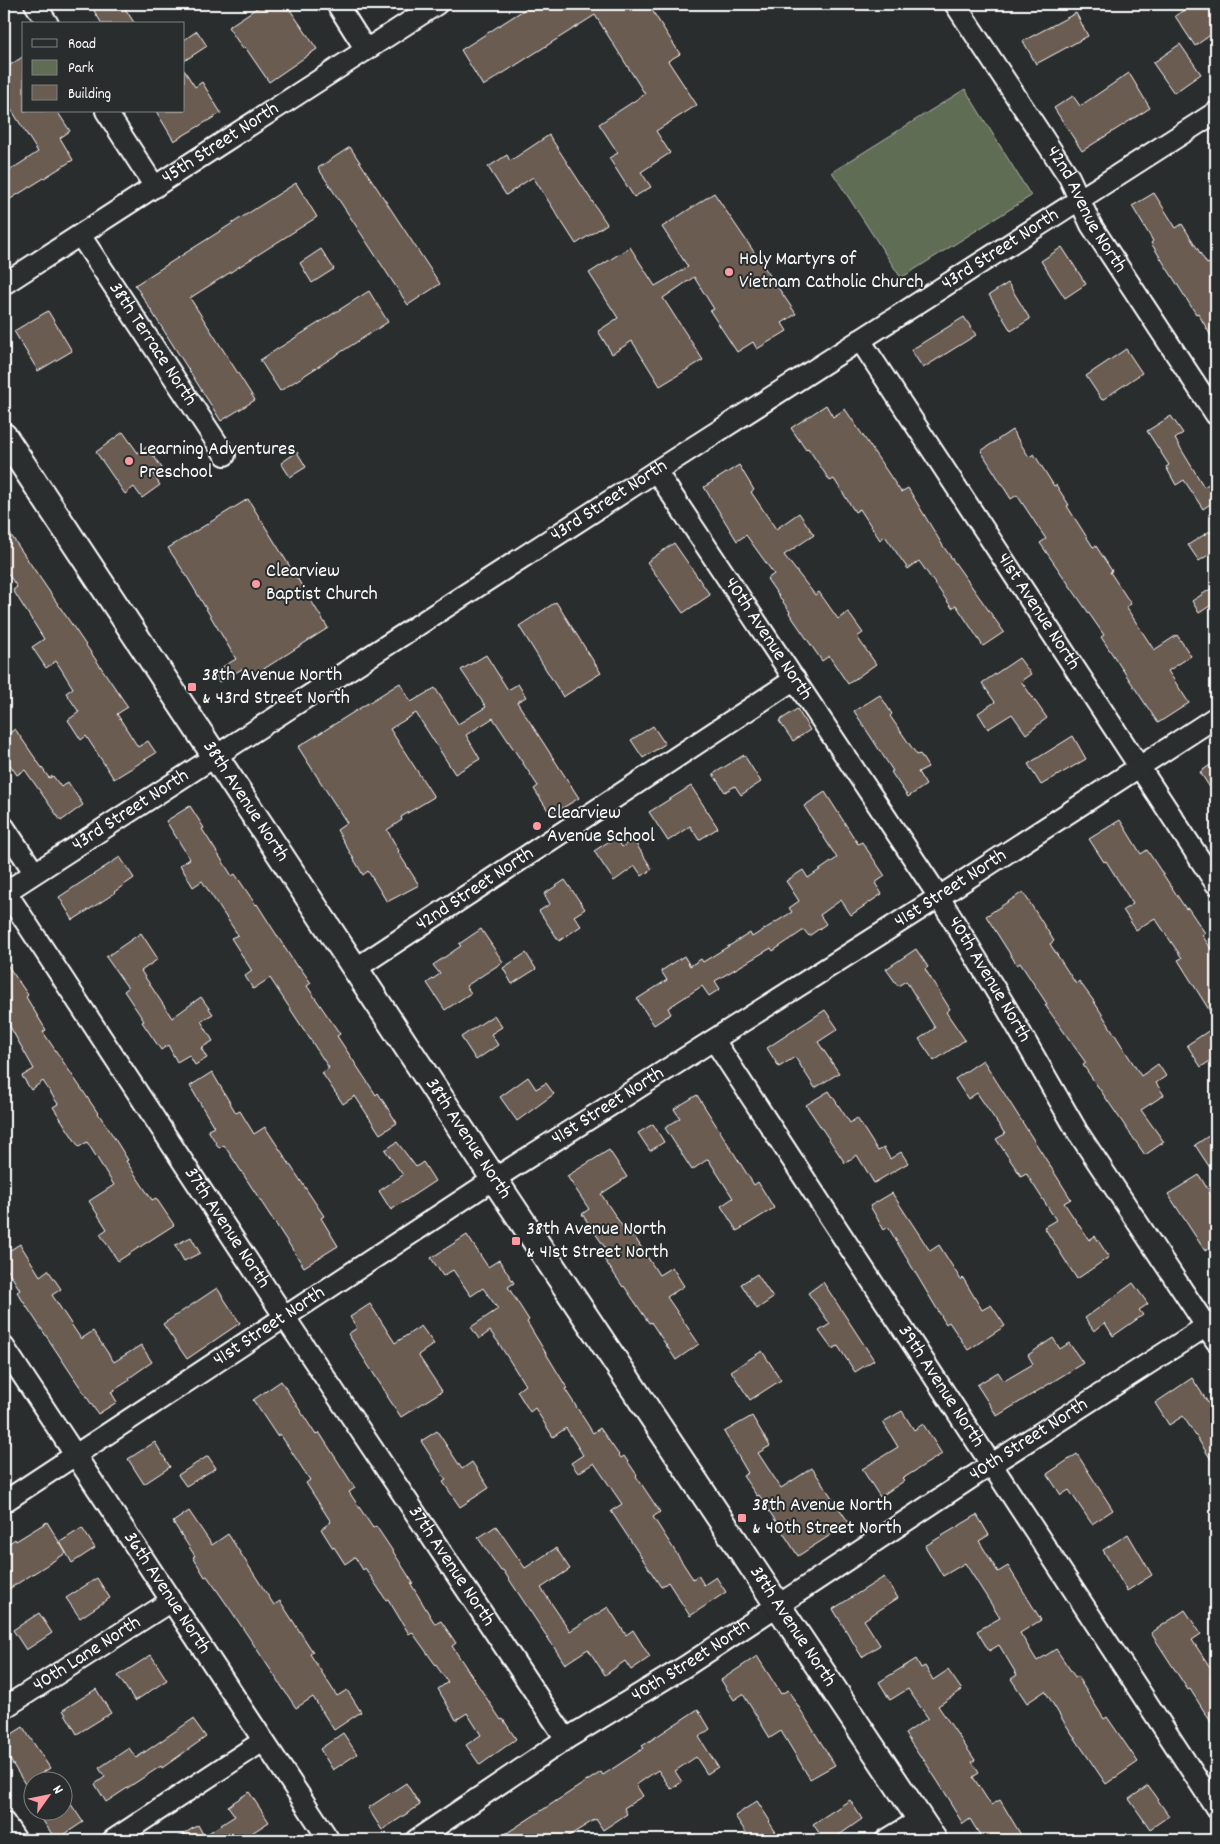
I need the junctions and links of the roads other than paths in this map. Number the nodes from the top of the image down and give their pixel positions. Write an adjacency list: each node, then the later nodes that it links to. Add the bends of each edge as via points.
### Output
1 (35, 4): 5 (street)
2 (337, 4): 6 (street)
3 (436, 4): 6 (street, 45th Street North)
4 (955, 4): 10 (street, 42nd Avenue North, via 1069,177)
5 (47, 22)
6 (366, 50): 9 (street, 45th Street North)
7 (107, 112): 9 (street)
8 (1216, 112): 10 (street, 43rd Street North)
9 (155, 187): 11 (street, 45th Street North)
10 (1079, 200): 13 (street, 43rd Street North); 14 (street, 42nd Avenue North, via 1091,225)
11 (80, 235): 12 (street, 45th Street North); 16 (street, 38th Terrace North)
12 (4, 284)
13 (860, 340): 17 (street, 43rd Street North); 21 (street, 41st Avenue North)
14 (1216, 415)
15 (4, 436): 20 (main road, 38th Avenue North)
16 (225, 455)
17 (656, 471): 18 (street, 40th Avenue North); 20 (street, 43rd Street North)
18 (795, 678): 26 (street, 40th Avenue North); 27 (street, 42nd Street North)
19 (1216, 717): 21 (street, 41st Street North)
20 (216, 756): 23 (street, 43rd Street North); 27 (main road, 38th Avenue North)
21 (1139, 767): 24 (street, 41st Avenue North); 26 (street, 41st Street North)
22 (4, 826): 23 (street)
23 (34, 872): 25 (street, 43rd Street North)
24 (1216, 884)
25 (5, 892): 30 (street, 37th Avenue North)
26 (939, 897): 28 (street, 41st Street North); 31 (street, 40th Avenue North, via 1077,1131)
27 (355, 969): 29 (main road, 38th Avenue North)
28 (714, 1040): 29 (street, 41st Street North); 34 (street, 39th Avenue North)
29 (494, 1179): 30 (street, 41st Street North); 37 (main road, 38th Avenue North)
30 (284, 1316): 33 (street, 41st Street North); 39 (street, 37th Avenue North)
31 (1213, 1329): 34 (street, 40th Street North)
32 (4, 1347): 33 (street, 36th Avenue North)
33 (75, 1455): 35 (street, 41st Street North); 36 (street, 36th Avenue North)
34 (992, 1464): 37 (street, 40th Street North); 41 (street, 39th Avenue North)
35 (4, 1502)
36 (171, 1601): 38 (street, 40th Lane North); 40 (street, 36th Avenue North)
37 (778, 1606): 39 (street, 40th Street North); 42 (main road, 38th Avenue North)
38 (4, 1708)
39 (566, 1739): 47 (street, 40th Street North)
40 (263, 1741): 45 (street); 46 (street, 36th Avenue North)
41 (1216, 1808)
42 (921, 1819): 48 (street); 49 (main road, 38th Avenue North)
43 (4, 1822): 44 (street)
44 (16, 1840)
45 (113, 1840)
46 (329, 1840)
47 (416, 1840)
48 (886, 1840)
49 (934, 1840)

